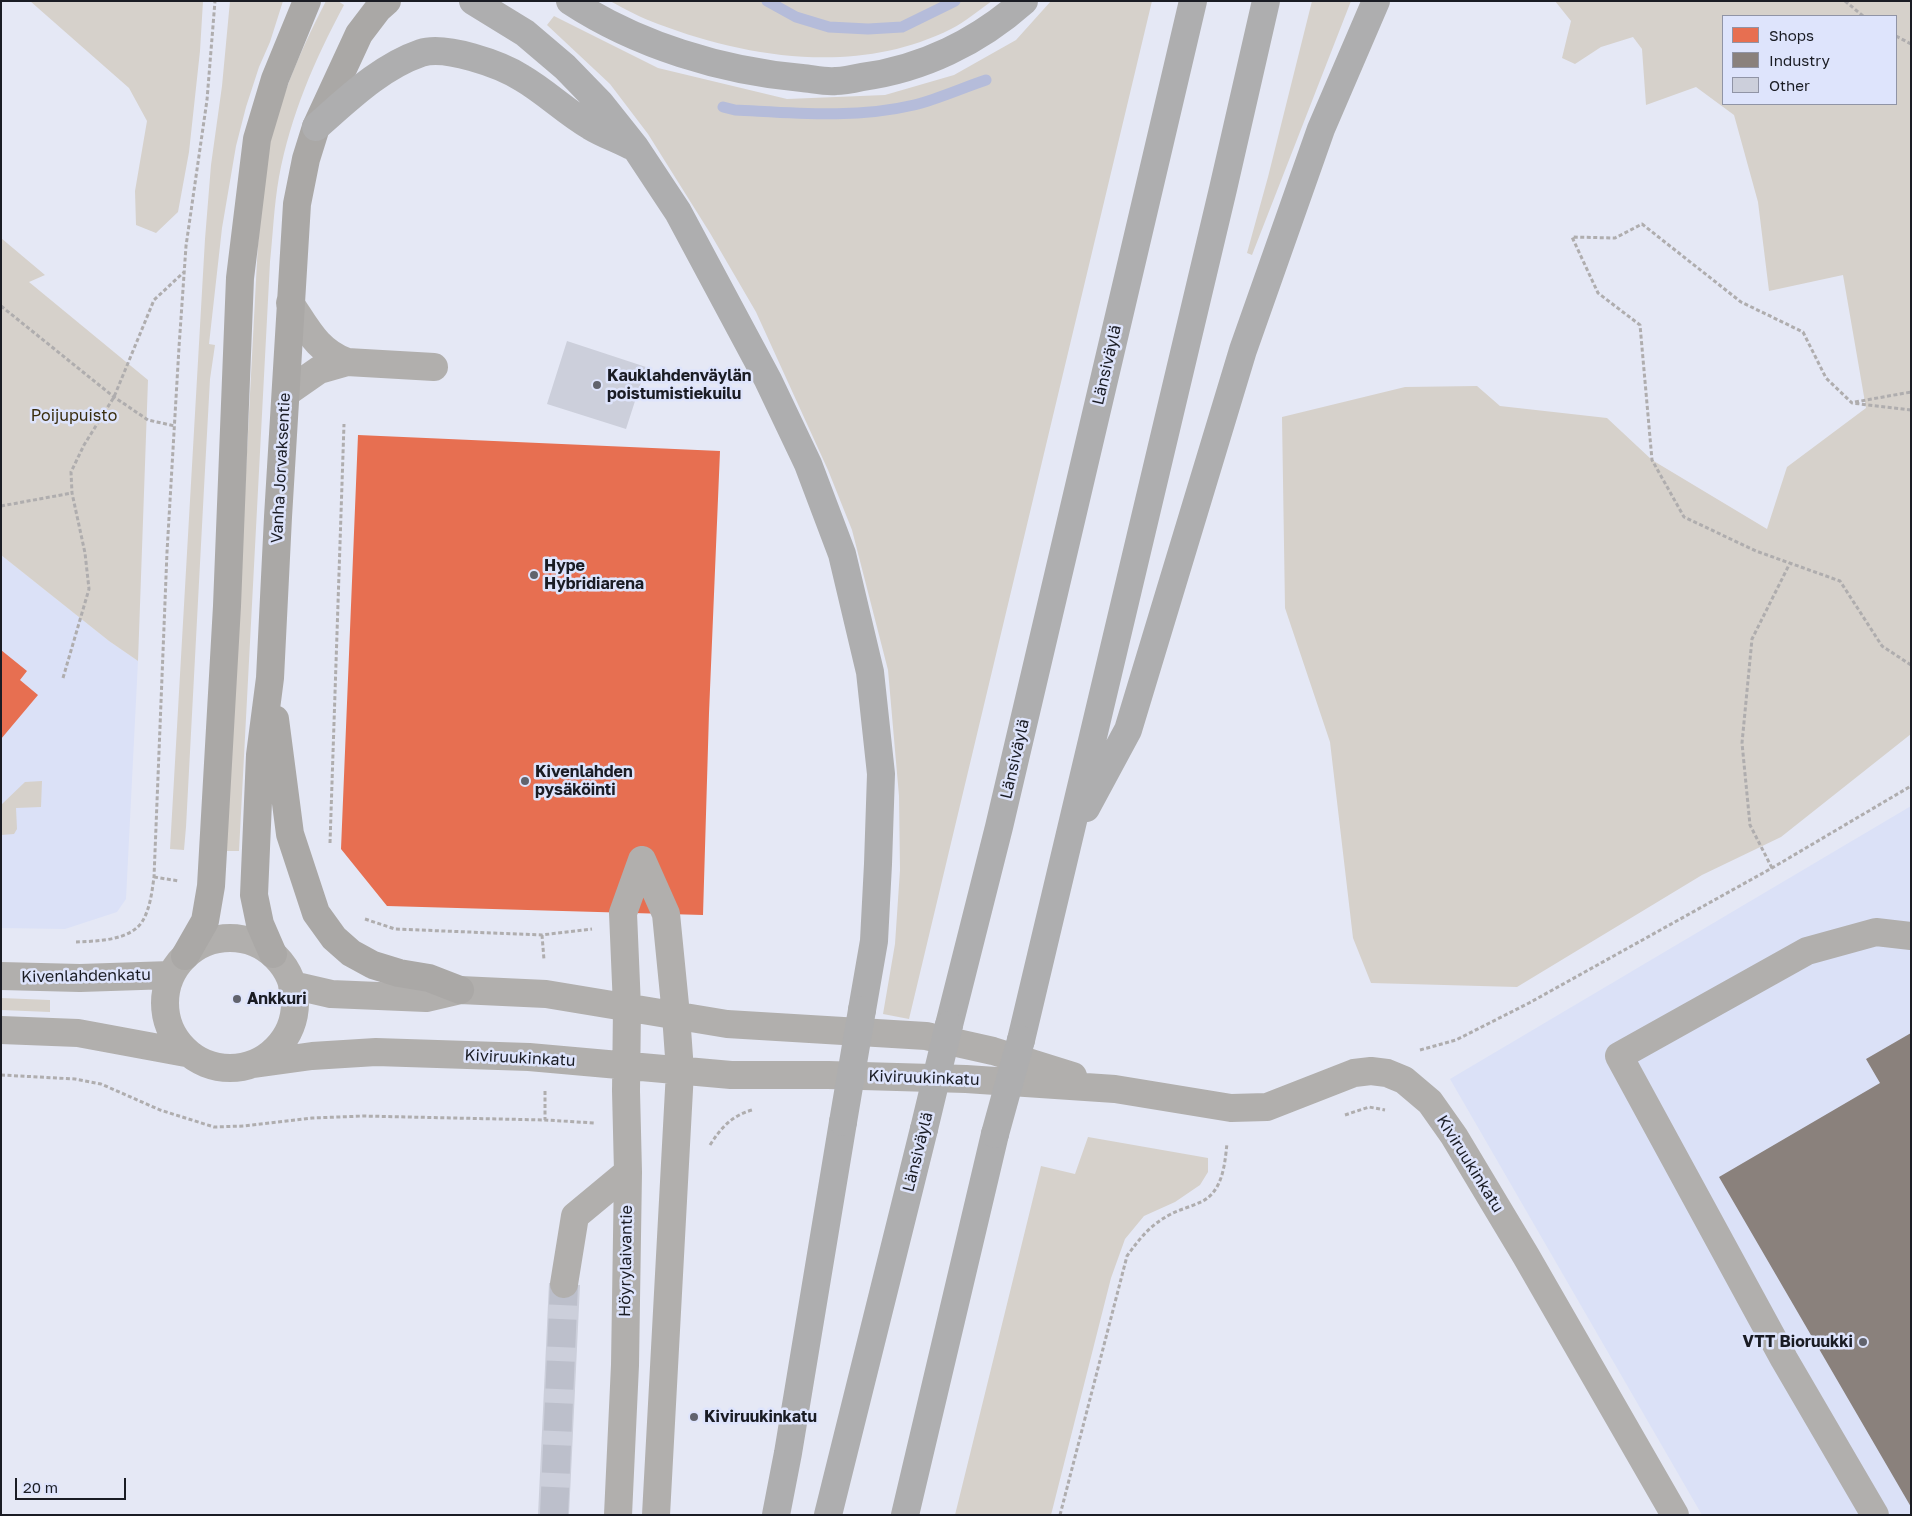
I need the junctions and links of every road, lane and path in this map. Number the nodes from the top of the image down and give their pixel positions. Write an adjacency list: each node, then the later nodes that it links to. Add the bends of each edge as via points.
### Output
1 (215, 1): 16 (path, via 207,100)
2 (307, 1): 43 (main road, via 275,79 257,139 240,278 227,606 211,886 205,921)
3 (386, 1): 14 (main road, Vanha Jorvaksentie, via 359,34)
4 (473, 1): 15 (highway, via 525,33 565,67 600,103)
5 (570, 1): 6 (highway, via 597,19 696,58 764,74 836,81 890,73 930,61 1009,15)
6 (1024, 1)
7 (1193, 1): 66 (highway, Länsiväylä, bridge, via 1001,817)
8 (1266, 1): 35 (highway)
9 (1376, 1): 35 (highway, via 1321,130 1244,350 1128,730)
10 (1845, 1): 11 (path)
11 (1862, 15)
12 (1897, 37): 13 (path)
13 (1911, 44)
14 (316, 127): 15 (highway, via 399,62 423,52 446,52 471,56 521,77 590,127); 17 (main road, Vanha Jorvaksentie, via 297,204)
15 (635, 147): 65 (highway, bridge, via 678,212 768,380 808,464 842,554 870,672 881,774 874,942)
16 (184, 272): 23 (path, via 154,300); 27 (path)
17 (290, 303): 19 (street, via 316,342 334,357); 22 (main road, Vanha Jorvaksentie)
18 (1, 306): 23 (path)
19 (347, 362): 20 (street); 22 (street, via 319,370)
20 (434, 367)
21 (1911, 392): 24 (path)
22 (286, 393): 33 (main road, Vanha Jorvaksentie)
23 (114, 397): 27 (path, via 148,420); 28 (path, via 71,472)
24 (1852, 403): 25 (path); 30 (path, via 1826,378 1803,332 1741,302 1642,224 1615,238 1572,237 1598,293 1640,324 1652,460 1684,517 1756,551)
25 (1911, 410)
26 (344, 424): 36 (path)
27 (175, 426): 41 (path, via 154,877 150,904 141,923 131,932)
28 (72, 493): 29 (path); 32 (path, via 89,588)
29 (1, 506)
30 (1790, 563): 31 (path, via 1840,581 1882,646); 37 (path, via 1752,638 1742,743 1750,825)
31 (1911, 666)
32 (63, 678)
33 (270, 678): 42 (main road, Vanha Jorvaksentie, via 260,756 254,895 260,924); 46 (main road, via 290,834 316,913 334,938 351,953 373,965 429,978)
34 (1911, 786): 37 (path)
35 (1069, 840): 67 (highway, bridge)
36 (330, 849)
37 (1772, 868): 50 (path, via 1529,1003 1456,1040)
38 (357, 916): 39 (path, via 395,929 542,935)
39 (592, 929)
40 (1911, 936): 70 (street, via 1876,932 1807,951 1619,1056 1784,1359)
41 (82, 942)
42 (273, 954): 43 (street, via 255,943 234,938 214,940 197,947); 45 (street, via 285,968)
43 (178, 966): 44 (street, Kivenlahdenkatu, via 80,978); 51 (street, via 165,994 164,1010 175,1039)
44 (1, 976)
45 (292, 985): 46 (street, Kiviruukinkatu, via 331,994 426,998); 52 (street, via 295,1009 288,1032 274,1052)
46 (460, 990): 47 (street, Kiviruukinkatu, via 546,994)
47 (627, 1007): 48 (street, Kiviruukinkatu); 48 (street, Höyrylaivantie, via 623,913 642,860 666,914); 53 (street, Höyrylaivantie)
48 (676, 1016): 54 (street); 56 (street, Kiviruukinkatu, via 727,1024 926,1036 993,1050)
49 (1, 1030): 51 (street, via 78,1033)
50 (1416, 1051)
51 (186, 1053): 52 (street, via 207,1065 230,1069)
52 (254, 1064): 53 (street, Kiviruukinkatu, via 376,1052 529,1057)
53 (626, 1066): 54 (street, Kiviruukinkatu); 57 (street, Höyrylaivantie)
54 (680, 1070): 56 (street, Kiviruukinkatu, via 731,1075 966,1079); 58 (street)
55 (1, 1074): 57 (path, via 101,1084 160,1110 214,1127 363,1116)
56 (1115, 1089): 69 (street, Kiviruukinkatu, via 1231,1108 1267,1107 1354,1074 1371,1071 1404,1080 1430,1102 1454,1136)
57 (626, 1124): 61 (street, Höyrylaivantie)
58 (676, 1127): 59 (path); 64 (street)
59 (720, 1128)
60 (1226, 1143): 68 (path, via 1224,1169 1218,1185 1205,1200 1171,1214 1145,1232 1127,1256)
61 (628, 1172): 62 (street, via 576,1216); 63 (street, Höyrylaivantie, via 625,1365)
62 (564, 1284)
63 (618, 1515)
64 (656, 1515)
65 (776, 1515)
66 (828, 1515)
67 (905, 1515)
68 (1060, 1515)
69 (1675, 1515)
70 (1876, 1515)

